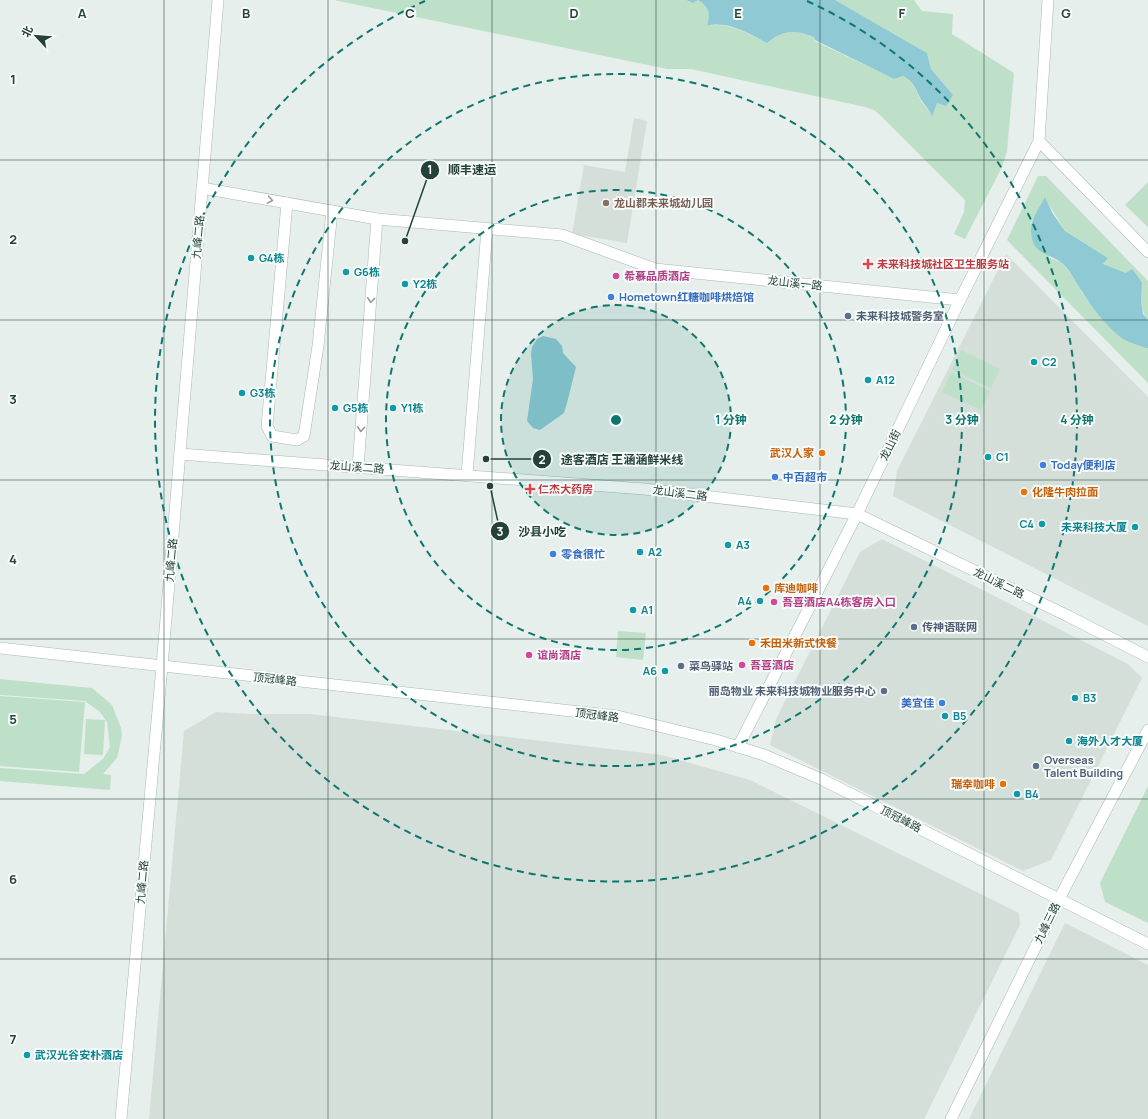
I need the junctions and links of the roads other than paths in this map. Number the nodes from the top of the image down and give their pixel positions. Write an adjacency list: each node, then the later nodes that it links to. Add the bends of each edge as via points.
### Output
1 (218, 0): 4 (street, 九峰二路)
2 (1048, 0): 3 (street)
3 (1039, 141): 9 (street); 10 (street, 龙山街)
4 (202, 188): 5 (street, 龙山溪一路, one-way to 5); 11 (street, 九峰二路)
5 (287, 203): 6 (street, 龙山溪一路); 6 (street, via 267,426 272,436 297,440 304,436 318,346)
6 (332, 211): 7 (street, 龙山溪一路)
7 (378, 219): 8 (street, 龙山溪一路); 12 (street, one-way to 12)
8 (487, 229): 10 (street, 龙山溪一路, via 562,235 655,269); 13 (street)
9 (1148, 252)
10 (960, 300): 14 (street, 龙山街)
11 (180, 454): 12 (street, 龙山溪二路); 17 (street, 九峰二路)
12 (358, 467): 13 (street, 龙山溪二路)
13 (466, 475): 14 (street, 龙山溪二路, via 644,489)
14 (857, 514): 16 (street, 龙山溪二路); 19 (street, 龙山街)
15 (0, 648): 17 (street, 顶冠峰路)
16 (1148, 657)
17 (162, 666): 19 (street, 顶冠峰路, via 617,716); 22 (street, 九峰二路)
18 (1148, 730): 20 (street, 九峰三路)
19 (738, 747): 20 (street, 顶冠峰路, via 821,779)
20 (1059, 899): 21 (street, 顶冠峰路); 23 (street, 九峰三路)
21 (1148, 944)
22 (121, 1119)
23 (951, 1119)

